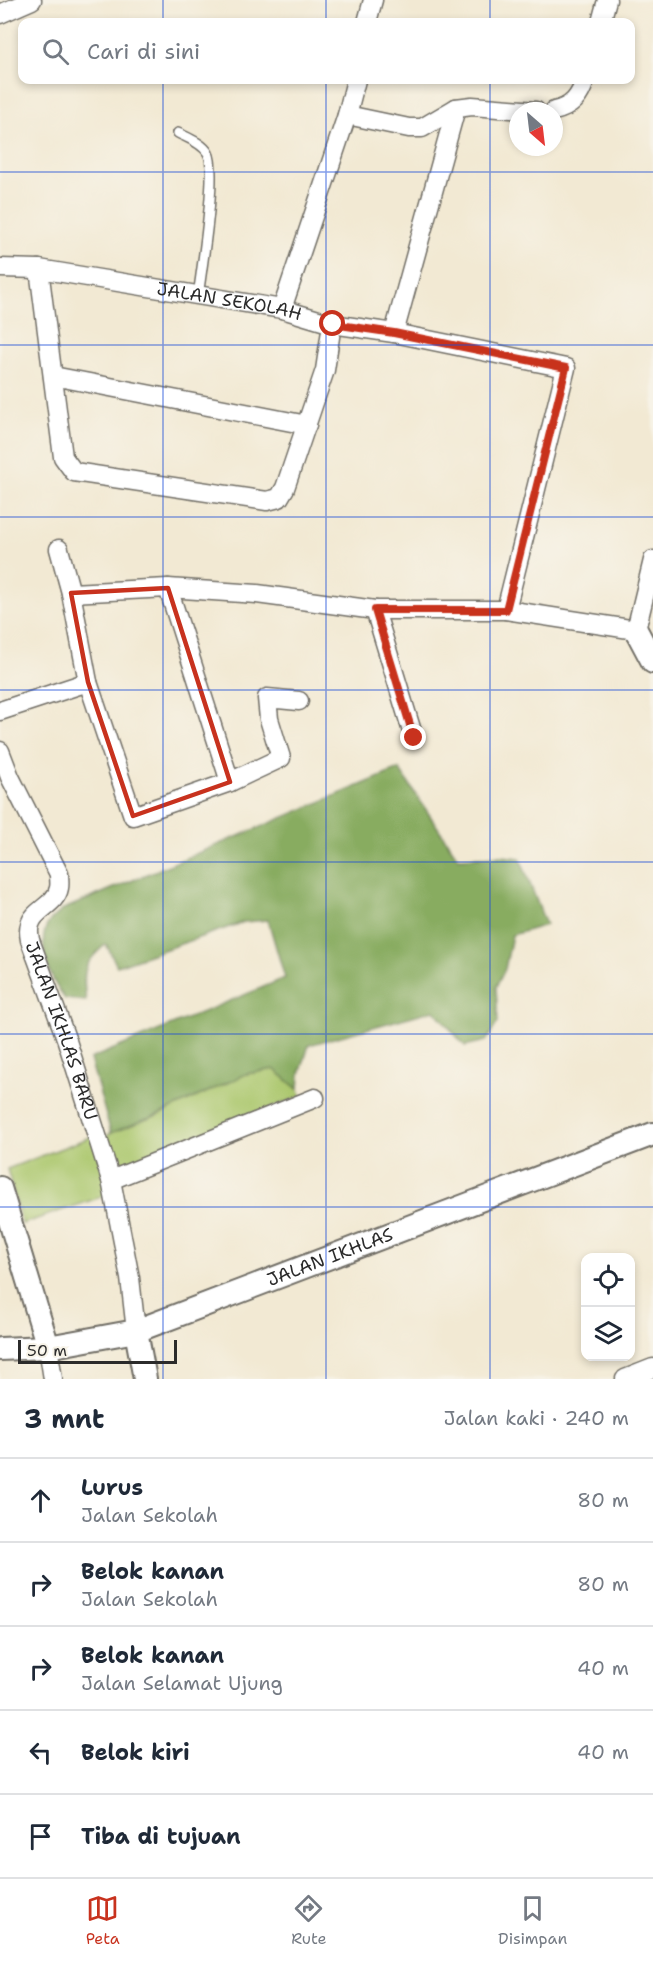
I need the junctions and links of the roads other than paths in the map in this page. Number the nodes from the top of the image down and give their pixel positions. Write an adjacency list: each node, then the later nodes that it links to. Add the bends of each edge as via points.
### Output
1 (32, 0): 4 (street)
2 (373, 0): 5 (street)
3 (607, 0): 6 (street)
4 (0, 14)
5 (368, 18)
6 (602, 18)
7 (355, 84): 12 (street)
8 (584, 84): 10 (street, via 573,103)
9 (456, 108): 11 (street); 12 (street, via 426,126 415,128); 19 (street)
10 (563, 108)
11 (509, 109)
12 (347, 115): 17 (street)
13 (178, 133): 16 (lane, via 200,144 211,158)
14 (0, 268): 15 (street, JALAN SEKOLAH)
15 (39, 269): 16 (street, JALAN SEKOLAH); 20 (street)
16 (198, 297): 17 (street, JALAN SEKOLAH)
17 (282, 309): 18 (street, JALAN SEKOLAH)
18 (333, 324): 19 (street, JALAN SEKOLAH); 21 (street, via 325,370)
19 (394, 333): 27 (street, JALAN SEKOLAH, via 566,368)
20 (53, 376): 21 (street); 21 (street, via 63,457 74,472 267,501 279,498 285,488)
21 (307, 425)
22 (59, 549): 25 (street)
23 (653, 560): 28 (street)
24 (168, 588): 25 (street); 26 (street, via 257,594); 35 (street)
25 (71, 593): 30 (street)
26 (375, 610): 27 (street); 33 (street)
27 (506, 610): 28 (street)
28 (645, 631): 29 (street)
29 (653, 662)
30 (88, 682): 32 (street); 35 (street, via 133,816)
31 (298, 701): 35 (street, via 267,698 268,719 281,758)
32 (0, 711)
33 (414, 738)
34 (0, 751): 38 (street, JALAN IKHLAS BARU, via 59,874 56,896 32,920 30,940)
35 (230, 782)
36 (315, 1098): 38 (street)
37 (653, 1134): 40 (street, JALAN IKHLAS)
38 (111, 1180): 40 (street, JALAN IKHLAS BARU)
39 (0, 1188): 41 (street)
40 (136, 1331): 41 (street, JALAN IKHLAS); 45 (street)
41 (48, 1347): 42 (street, JALAN IKHLAS); 44 (street)
42 (0, 1349)
43 (653, 1368): 46 (street)
44 (53, 1379)
45 (145, 1379)
46 (625, 1379)

